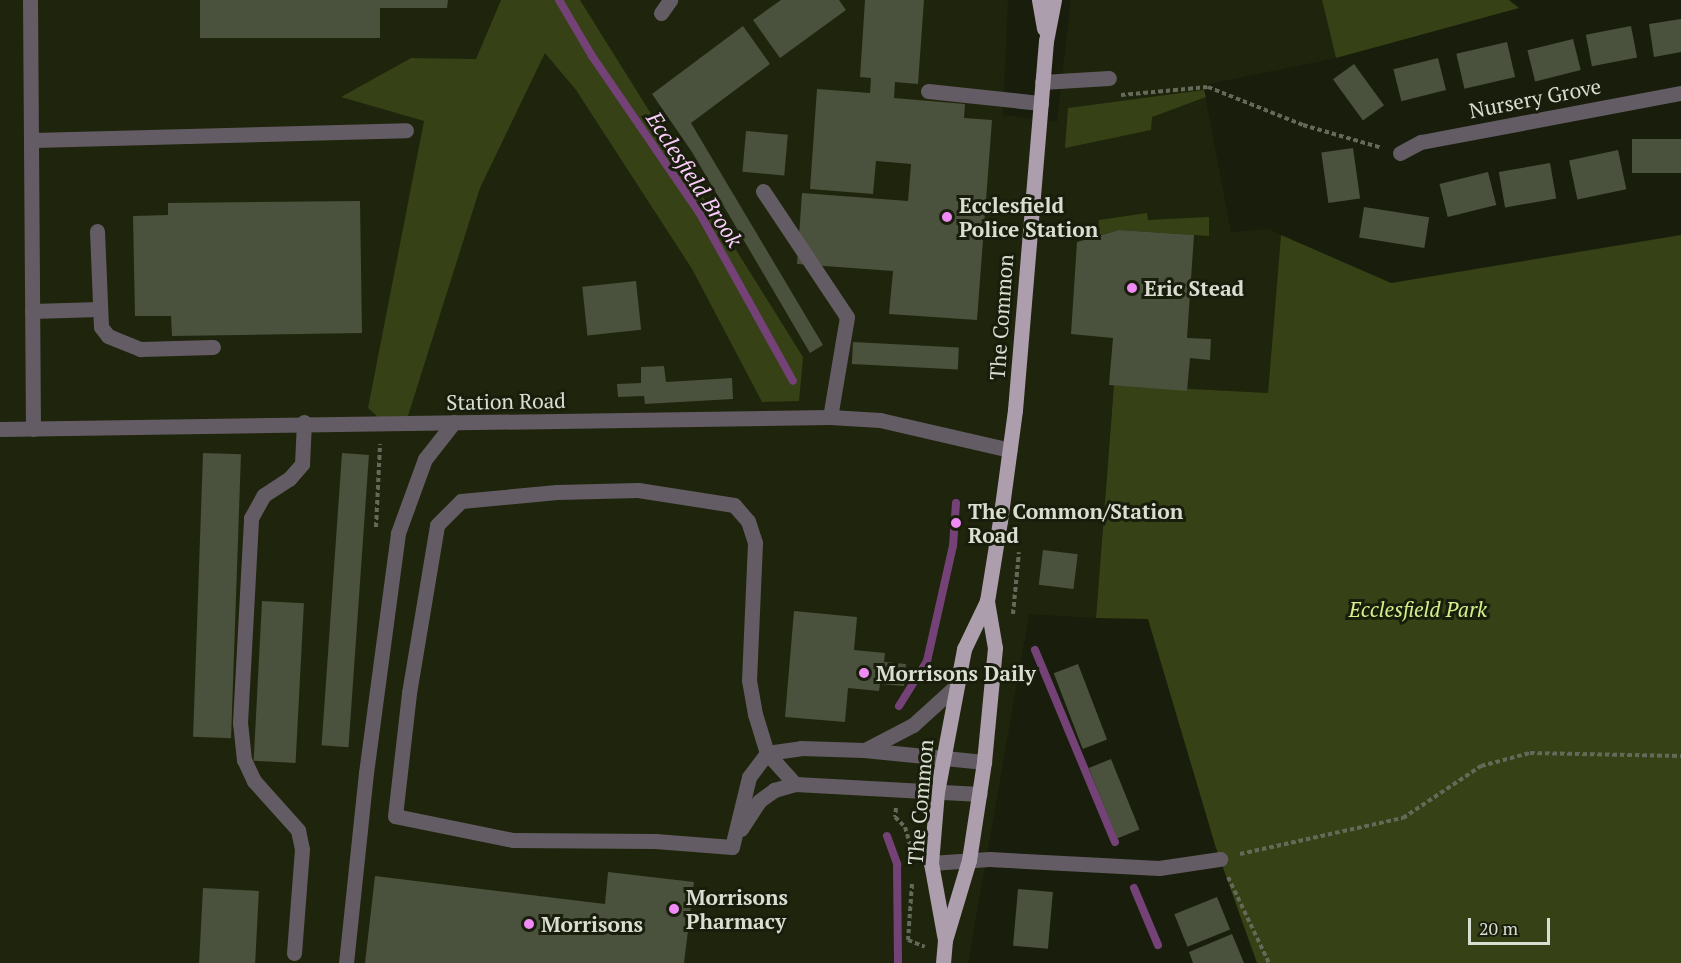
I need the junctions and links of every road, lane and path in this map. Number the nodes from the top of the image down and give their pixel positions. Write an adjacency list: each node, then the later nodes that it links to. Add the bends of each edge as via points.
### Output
1 (30, 0): 14 (street)
2 (670, 0): 5 (street)
3 (1039, 0): 6 (main road)
4 (1054, 0): 6 (main road, The Common)
5 (661, 13)
6 (1046, 41): 8 (main road, The Common)
7 (1109, 78): 8 (street)
8 (1042, 82): 12 (main road, The Common)
9 (928, 92): 12 (street)
10 (1681, 93): 15 (street, Nursery Grove, via 1421,142)
11 (1112, 96): 15 (path, via 1208,87 1302,125)
12 (1041, 103): 26 (main road, The Common)
13 (406, 130): 14 (street)
14 (33, 140): 19 (street)
15 (1400, 153)
16 (763, 191): 21 (street, via 847,317)
17 (98, 231): 18 (street)
18 (99, 309): 19 (street); 20 (street, via 101,327 121,345 140,349)
19 (32, 311): 25 (street)
20 (213, 347)
21 (830, 417): 23 (street, Station Road); 26 (street, Station Road, via 880,420)
22 (304, 422): 23 (street, Station Road); 25 (street, Station Road); 42 (street, via 302,464 289,479 264,495 251,518 240,723 244,760 254,781 298,831 302,849)
23 (454, 422): 43 (street, via 425,459 398,533)
24 (0, 429): 25 (street, Station Road)
25 (33, 429)
26 (1010, 450): 27 (main road, The Common)
27 (987, 601): 28 (main road, The Common, via 964,649); 33 (main road, The Common, via 995,648)
28 (956, 686): 29 (street, via 913,725); 32 (main road, The Common)
29 (864, 750): 30 (street, via 801,748); 32 (street)
30 (768, 753): 34 (street); 37 (street, via 749,777); 37 (street, via 749,680 754,543 748,521 734,505 638,490 556,492 461,501 437,525 410,693 396,816 513,840 655,841)
31 (1681, 756): 38 (path, via 1530,753 1481,766 1403,818)
32 (942, 758): 33 (street); 35 (main road, The Common)
33 (984, 762): 36 (main road, The Common)
34 (795, 784): 35 (street); 37 (street, via 774,790 759,801)
35 (937, 792): 36 (street); 40 (main road, The Common)
36 (980, 794): 39 (main road, The Common)
37 (732, 847)
38 (1220, 859): 39 (street, via 1159,868); 45 (path)
39 (969, 860): 40 (street); 41 (main road, The Common)
40 (931, 862): 41 (main road, The Common)
41 (945, 940): 44 (main road, The Common)
42 (294, 953)
43 (346, 963)
44 (943, 963)
45 (1269, 963)

